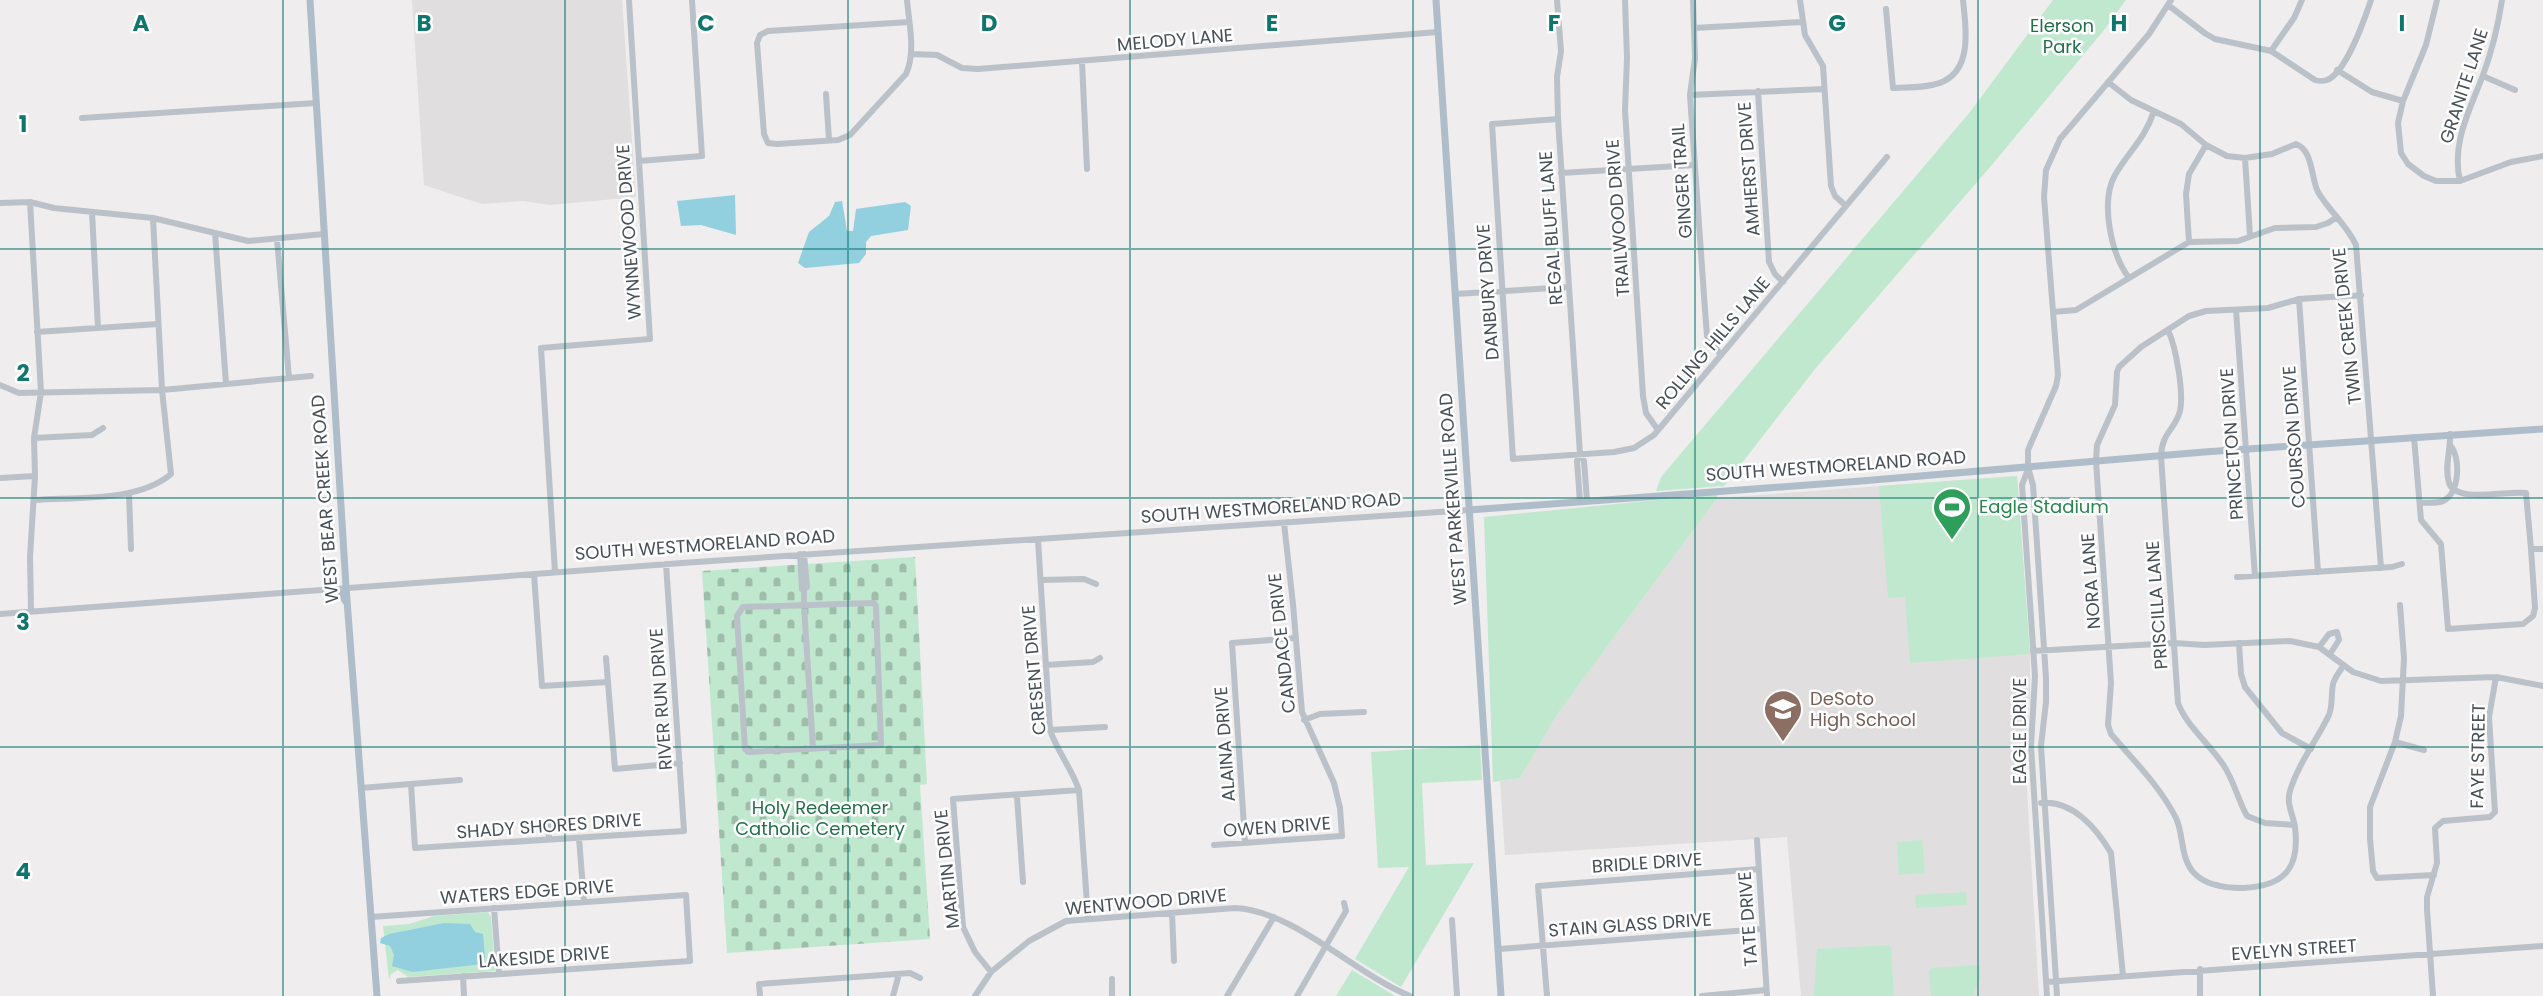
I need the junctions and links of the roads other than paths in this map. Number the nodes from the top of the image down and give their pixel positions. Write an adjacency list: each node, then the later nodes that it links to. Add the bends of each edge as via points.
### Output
1 (310, 0): 33 (main road, WEST BEAR CREEK ROAD)
2 (629, 0): 42 (street, WYNNEWOOD DRIVE)
3 (692, 0): 42 (street, via 702,156)
4 (907, 0): 17 (street)
5 (1436, 0): 20 (main road, WEST PARKERVILLE ROAD)
6 (1557, 0): 36 (street, REGAL BLUFF LANE, via 1561,51)
7 (1625, 0): 45 (street, TRAILWOOD DRIVE)
8 (1693, 0): 19 (street, GINGER TRAIL)
9 (1800, 0): 18 (street)
10 (1963, 0): 16 (street, via 1964,58 1956,71 1931,85 1893,88)
11 (2302, 0): 21 (street)
12 (2371, 0): 24 (street, via 2357,40)
13 (2437, 0): 32 (street, via 2426,45)
14 (2502, 0): 25 (street, GRANITE LANE)
15 (2170, 3): 21 (street, via 2215,39); 26 (street, EAGLE DRIVE)
16 (1886, 9)
17 (909, 22): 22 (street); 37 (street, via 760,34 757,43 768,142)
18 (1802, 22): 19 (street); 27 (street, via 1822,66)
19 (1694, 28): 31 (street, GINGER TRAIL)
20 (1438, 32): 23 (street, MELODY LANE); 63 (main road, WEST PARKERVILLE ROAD)
21 (2271, 51): 24 (street, via 2315,80 2329,80)
22 (911, 54): 23 (street, MELODY LANE, via 937,55 969,69); 37 (street, via 906,74 850,135)
23 (1082, 62): 44 (street)
24 (2337, 70): 32 (street, via 2372,92)
25 (2483, 76): 28 (street); 47 (street, GRANITE LANE, via 2458,146)
26 (2108, 82): 34 (street, TWIN CREEK DRIVE); 67 (street, EAGLE DRIVE, via 2060,139 2046,170)
27 (1824, 89): 29 (street); 50 (street, via 1831,186)
28 (2515, 90)
29 (1758, 92): 31 (street); 60 (street, AMHERST DRIVE, via 1769,262)
30 (826, 94): 37 (street)
31 (1690, 95): 43 (street, GINGER TRAIL)
32 (2403, 101): 47 (street, via 2399,141 2408,163 2436,181)
33 (316, 103): 35 (street); 55 (main road, WEST BEAR CREEK ROAD)
34 (2154, 111): 38 (street, TWIN CREEK DRIVE, via 2181,124); 59 (street, via 2141,140 2113,177 2110,191 2112,243)
35 (82, 118)
36 (1558, 119): 46 (street, REGAL BLUFF LANE); 62 (street, DANBURY DRIVE, via 1492,124)
37 (829, 140)
38 (2206, 145): 41 (street, TWIN CREEK DRIVE, via 2227,156); 58 (street, via 2189,174)
39 (2543, 156): 47 (street)
40 (1886, 157): 50 (street, ROLLING HILLS LANE)
41 (2245, 158): 52 (street, TWIN CREEK DRIVE, via 2301,146 2318,191); 56 (street)
42 (639, 161): 110 (street, WYNNEWOOD DRIVE, via 650,339 541,348)
43 (1695, 165): 45 (street); 72 (street, GINGER TRAIL, via 1707,336)
44 (1087, 169)
45 (1628, 169): 46 (street); 81 (street, TRAILWOOD DRIVE, via 1643,396 1646,414)
46 (1561, 173): 61 (street, REGAL BLUFF LANE)
47 (2460, 181)
48 (30, 202): 49 (street); 51 (street); 71 (street)
49 (0, 203)
50 (1846, 206): 60 (street, ROLLING HILLS LANE)
51 (92, 212): 53 (street); 69 (street)
52 (2337, 217): 56 (street, via 2316,227 2276,228); 64 (street, TWIN CREEK DRIVE, via 2357,245)
53 (153, 218): 54 (street); 68 (street)
54 (215, 233): 57 (street, via 248,241); 75 (street)
55 (324, 234): 57 (street); 117 (main road, WEST BEAR CREEK ROAD)
56 (2250, 236): 58 (street, via 2238,241)
57 (277, 239): 74 (street)
58 (2189, 242): 59 (street)
59 (2129, 278): 67 (street, via 2076,310)
60 (1783, 282): 72 (street, ROLLING HILLS LANE)
61 (1569, 287): 62 (street); 88 (street, REGAL BLUFF LANE)
62 (1502, 291): 63 (street); 90 (street, DANBURY DRIVE)
63 (1455, 294): 100 (main road, WEST PARKERVILLE ROAD)
64 (2361, 295): 65 (street, NORA LANE); 85 (street, TWIN CREEK DRIVE)
65 (2299, 299): 66 (street, NORA LANE, via 2268,308); 86 (street, COURSON DRIVE)
66 (2236, 310): 70 (street, NORA LANE, via 2197,313); 87 (street, PRINCETON DRIVE)
67 (2053, 312): 92 (street, EAGLE DRIVE, via 2058,375 2028,450)
68 (158, 324): 69 (street); 77 (street)
69 (98, 328): 71 (street)
70 (2168, 330): 89 (street, PRISCILLA LANE, via 2175,346 2181,408 2162,442); 91 (street, NORA LANE, via 2119,367 2115,405 2098,444)
71 (37, 332): 78 (street)
72 (1721, 355): 81 (street, ROLLING HILLS LANE)
73 (311, 376): 74 (street)
74 (289, 378): 75 (street)
75 (226, 384): 77 (street)
76 (0, 385): 78 (street, via 19,393)
77 (162, 390): 78 (street); 96 (street, via 171,474 159,484)
78 (41, 392): 84 (street)
79 (103, 428): 84 (street, via 92,435)
80 (2543, 429): 82 (main road, SOUTH WESTMORELAND ROAD)
81 (1658, 430): 88 (street, ROLLING HILLS LANE, via 1634,448)
82 (2450, 434): 83 (main road, SOUTH WESTMORELAND ROAD); 95 (street, via 2449,484)
83 (2414, 437): 85 (main road, SOUTH WESTMORELAND ROAD); 99 (street)
84 (34, 438): 93 (street)
85 (2371, 440): 86 (main road, SOUTH WESTMORELAND ROAD); 109 (street, TWIN CREEK DRIVE)
86 (2309, 444): 87 (main road, SOUTH WESTMORELAND ROAD); 111 (street, COURSON DRIVE)
87 (2246, 449): 89 (main road, SOUTH WESTMORELAND ROAD); 113 (street, PRINCETON DRIVE)
88 (1580, 454): 90 (street, ROLLING HILLS LANE); 98 (street, REGAL BLUFF LANE, via 1584,461)
89 (2161, 456): 91 (main road, SOUTH WESTMORELAND ROAD); 125 (street, PRISCILLA LANE)
90 (1513, 459)
91 (2096, 461): 92 (main road, SOUTH WESTMORELAND ROAD); 128 (street, NORA LANE)
92 (2028, 467): 98 (main road, SOUTH WESTMORELAND ROAD); 129 (street, EAGLE DRIVE, via 2034,485); 130 (street, EAGLE DRIVE, via 2022,485)
93 (35, 477): 94 (street); 97 (street)
94 (0, 478)
95 (2454, 490): 99 (street, via 2442,501); 105 (street, via 2475,496 2526,493)
96 (129, 494): 97 (street); 104 (street)
97 (34, 500): 122 (street)
98 (1583, 501): 100 (main road, SOUTH WESTMORELAND ROAD)
99 (2420, 503): 105 (street, via 2421,520 2441,544 2448,629 2524,624 2533,616)
100 (1469, 510): 101 (street, SOUTH WESTMORELAND ROAD); 182 (main road, WEST PARKERVILLE ROAD)
101 (1284, 523): 102 (street, SOUTH WESTMORELAND ROAD); 124 (street, CANDACE DRIVE)
102 (1038, 540): 106 (street, SOUTH WESTMORELAND ROAD); 115 (street, CRESENT DRIVE)
103 (2543, 548): 105 (street)
104 (131, 549)
105 (2531, 549)
106 (802, 554): 108 (street, SOUTH WESTMORELAND ROAD); 119 (street, via 807,587)
107 (2402, 564): 109 (street)
108 (666, 565): 110 (street, SOUTH WESTMORELAND ROAD); 148 (street, RIVER RUN DRIVE)
109 (2381, 568): 111 (street)
110 (555, 572): 112 (street, SOUTH WESTMORELAND ROAD)
111 (2318, 572): 113 (street)
112 (534, 573): 117 (street, SOUTH WESTMORELAND ROAD); 138 (street, via 542,686)
113 (2255, 576): 114 (street)
114 (2237, 577)
115 (1041, 580): 116 (street, via 1084,579); 135 (street, CRESENT DRIVE)
116 (1096, 584)
117 (346, 587): 118 (street, SOUTH WESTMORELAND ROAD); 121 (main road, WEST BEAR CREEK ROAD)
118 (328, 588): 121 (main road, via 341,594); 122 (street, SOUTH WESTMORELAND ROAD)
119 (804, 605): 146 (street); 146 (street, via 743,607 737,617 739,667 745,749); 146 (street, via 876,606 881,745)
120 (2400, 605): 137 (street)
121 (348, 609): 151 (main road, WEST BEAR CREEK ROAD)
122 (31, 611): 123 (street, SOUTH WESTMORELAND ROAD)
123 (0, 614)
124 (1296, 638): 141 (street, CANDACE DRIVE); 163 (street, ALAINA DRIVE, via 1232,643)
125 (2174, 643): 126 (street); 128 (street); 157 (street, PRISCILLA LANE, via 2182,714 2225,767 2247,816 2264,823)
126 (2239, 643): 127 (street, via 2290,641); 145 (street, via 2245,687 2282,733)
127 (2319, 647): 131 (street); 131 (street, via 2329,634 2337,632 2339,640)
128 (2109, 648): 129 (street); 157 (street, NORA LANE, via 2111,734 2162,792 2178,822 2184,855 2193,872 2217,886 2236,888 2264,885 2285,876 2294,861)
129 (2045, 650): 130 (street); 154 (street, EAGLE DRIVE, via 2041,746)
130 (2033, 651): 155 (street, EAGLE DRIVE)
131 (2330, 654): 134 (street)
132 (606, 658): 138 (street)
133 (1100, 658): 135 (street)
134 (2344, 665): 137 (street, via 2366,678); 145 (street, via 2333,681 2329,714)
135 (1046, 666): 143 (street, CRESENT DRIVE)
136 (2496, 677): 137 (street); 139 (street); 166 (street, FAYE STREET, via 2489,717 2495,811 2490,817 2439,823 2435,828)
137 (2404, 680): 144 (street)
138 (608, 682): 148 (street, via 615,769)
139 (2543, 686)
140 (1364, 712): 141 (street, via 1320,714)
141 (1304, 720): 159 (street, CANDACE DRIVE, via 1334,783)
142 (1105, 727): 143 (street)
143 (1050, 730): 152 (street, CRESENT DRIVE)
144 (2395, 742): 147 (street); 166 (street, via 2370,807 2374,876)
145 (2311, 749): 157 (street, via 2290,789)
146 (813, 750)
147 (2424, 750)
148 (680, 763): 158 (street, RIVER RUN DRIVE)
149 (460, 780): 150 (street)
150 (411, 784): 151 (street); 161 (street, SHADY SHORES DRIVE, via 415,848)
151 (361, 788): 174 (main road, WEST BEAR CREEK ROAD)
152 (1079, 790): 153 (street); 176 (street, CRESENT DRIVE)
153 (1017, 796): 167 (street); 187 (street, MARTIN DRIVE, via 953,799 963,927)
154 (2045, 803): 155 (street); 168 (street, EAGLE DRIVE); 191 (street, via 2054,802 2081,817 2111,853)
155 (2035, 804): 169 (street, EAGLE DRIVE)
156 (548, 821): 161 (street)
157 (2294, 825)
158 (684, 831): 160 (street, SHADY SHORES DRIVE)
159 (1342, 836): 163 (street, OWEN DRIVE)
160 (579, 838): 161 (street, SHADY SHORES DRIVE); 170 (street)
161 (549, 840)
162 (1757, 840): 165 (street, TATE DRIVE)
163 (1245, 842): 164 (street, OWEN DRIVE)
164 (1214, 845)
165 (1759, 869): 178 (street, TATE DRIVE); 179 (street, BRIDLE DRIVE, via 1538,886)
166 (2434, 875): 183 (street, FAYE STREET, via 2427,909)
167 (1023, 882)
168 (2051, 896): 169 (street); 195 (street, EAGLE DRIVE)
169 (2041, 897): 196 (street, EAGLE DRIVE)
170 (584, 902): 172 (street, WATERS EDGE DRIVE); 184 (street, WATERS EDGE DRIVE, via 686,895)
171 (1344, 903): 181 (street, via 1346,911)
172 (494, 908): 174 (street, WATERS EDGE DRIVE); 188 (street)
173 (1172, 913): 175 (street, WENTWOOD DRIVE, via 1235,908); 176 (street, WENTWOOD DRIVE); 185 (street)
174 (371, 917): 198 (main road, WEST BEAR CREEK ROAD)
175 (1274, 917): 181 (street, WENTWOOD DRIVE); 204 (street)
176 (1088, 918): 187 (street, WENTWOOD DRIVE, via 1056,925)
177 (1452, 920): 207 (street)
178 (1762, 929): 179 (street, STAIN GLASS DRIVE); 197 (street, TATE DRIVE)
179 (1542, 945): 182 (street, STAIN GLASS DRIVE); 209 (street)
180 (2543, 946): 183 (street, EVELYN STREET)
181 (1325, 947): 205 (street); 206 (street, WENTWOOD DRIVE)
182 (1499, 949): 208 (main road, WEST PARKERVILLE ROAD)
183 (2430, 955): 186 (street, EVELYN STREET); 214 (street, FAYE STREET)
184 (690, 961): 188 (street, LAKESIDE DRIVE)
185 (1174, 961)
186 (2200, 970): 191 (street, EVELYN STREET); 213 (street)
187 (991, 972): 202 (street, WENTWOOD DRIVE)
188 (499, 974): 190 (street, LAKESIDE DRIVE)
189 (899, 974): 192 (street); 200 (street, via 759,984); 201 (street)
190 (463, 976): 194 (street, LAKESIDE DRIVE); 199 (street)
191 (2123, 976): 195 (street, EVELYN STREET)
192 (920, 978)
193 (1112, 979): 203 (street)
194 (399, 981)
195 (2056, 981): 196 (street, EVELYN STREET); 212 (street, EAGLE DRIVE)
196 (2046, 982): 211 (street, EAGLE DRIVE)
197 (1766, 993): 210 (street)
198 (377, 996)
199 (464, 996)
200 (760, 996)
201 (893, 996)
202 (975, 996)
203 (1112, 996)
204 (1227, 996)
205 (1297, 996)
206 (1410, 996)
207 (1457, 996)
208 (1500, 996)
209 (1546, 996)
210 (1702, 996)
211 (2047, 996)
212 (2057, 996)
213 (2200, 996)
214 (2433, 996)

